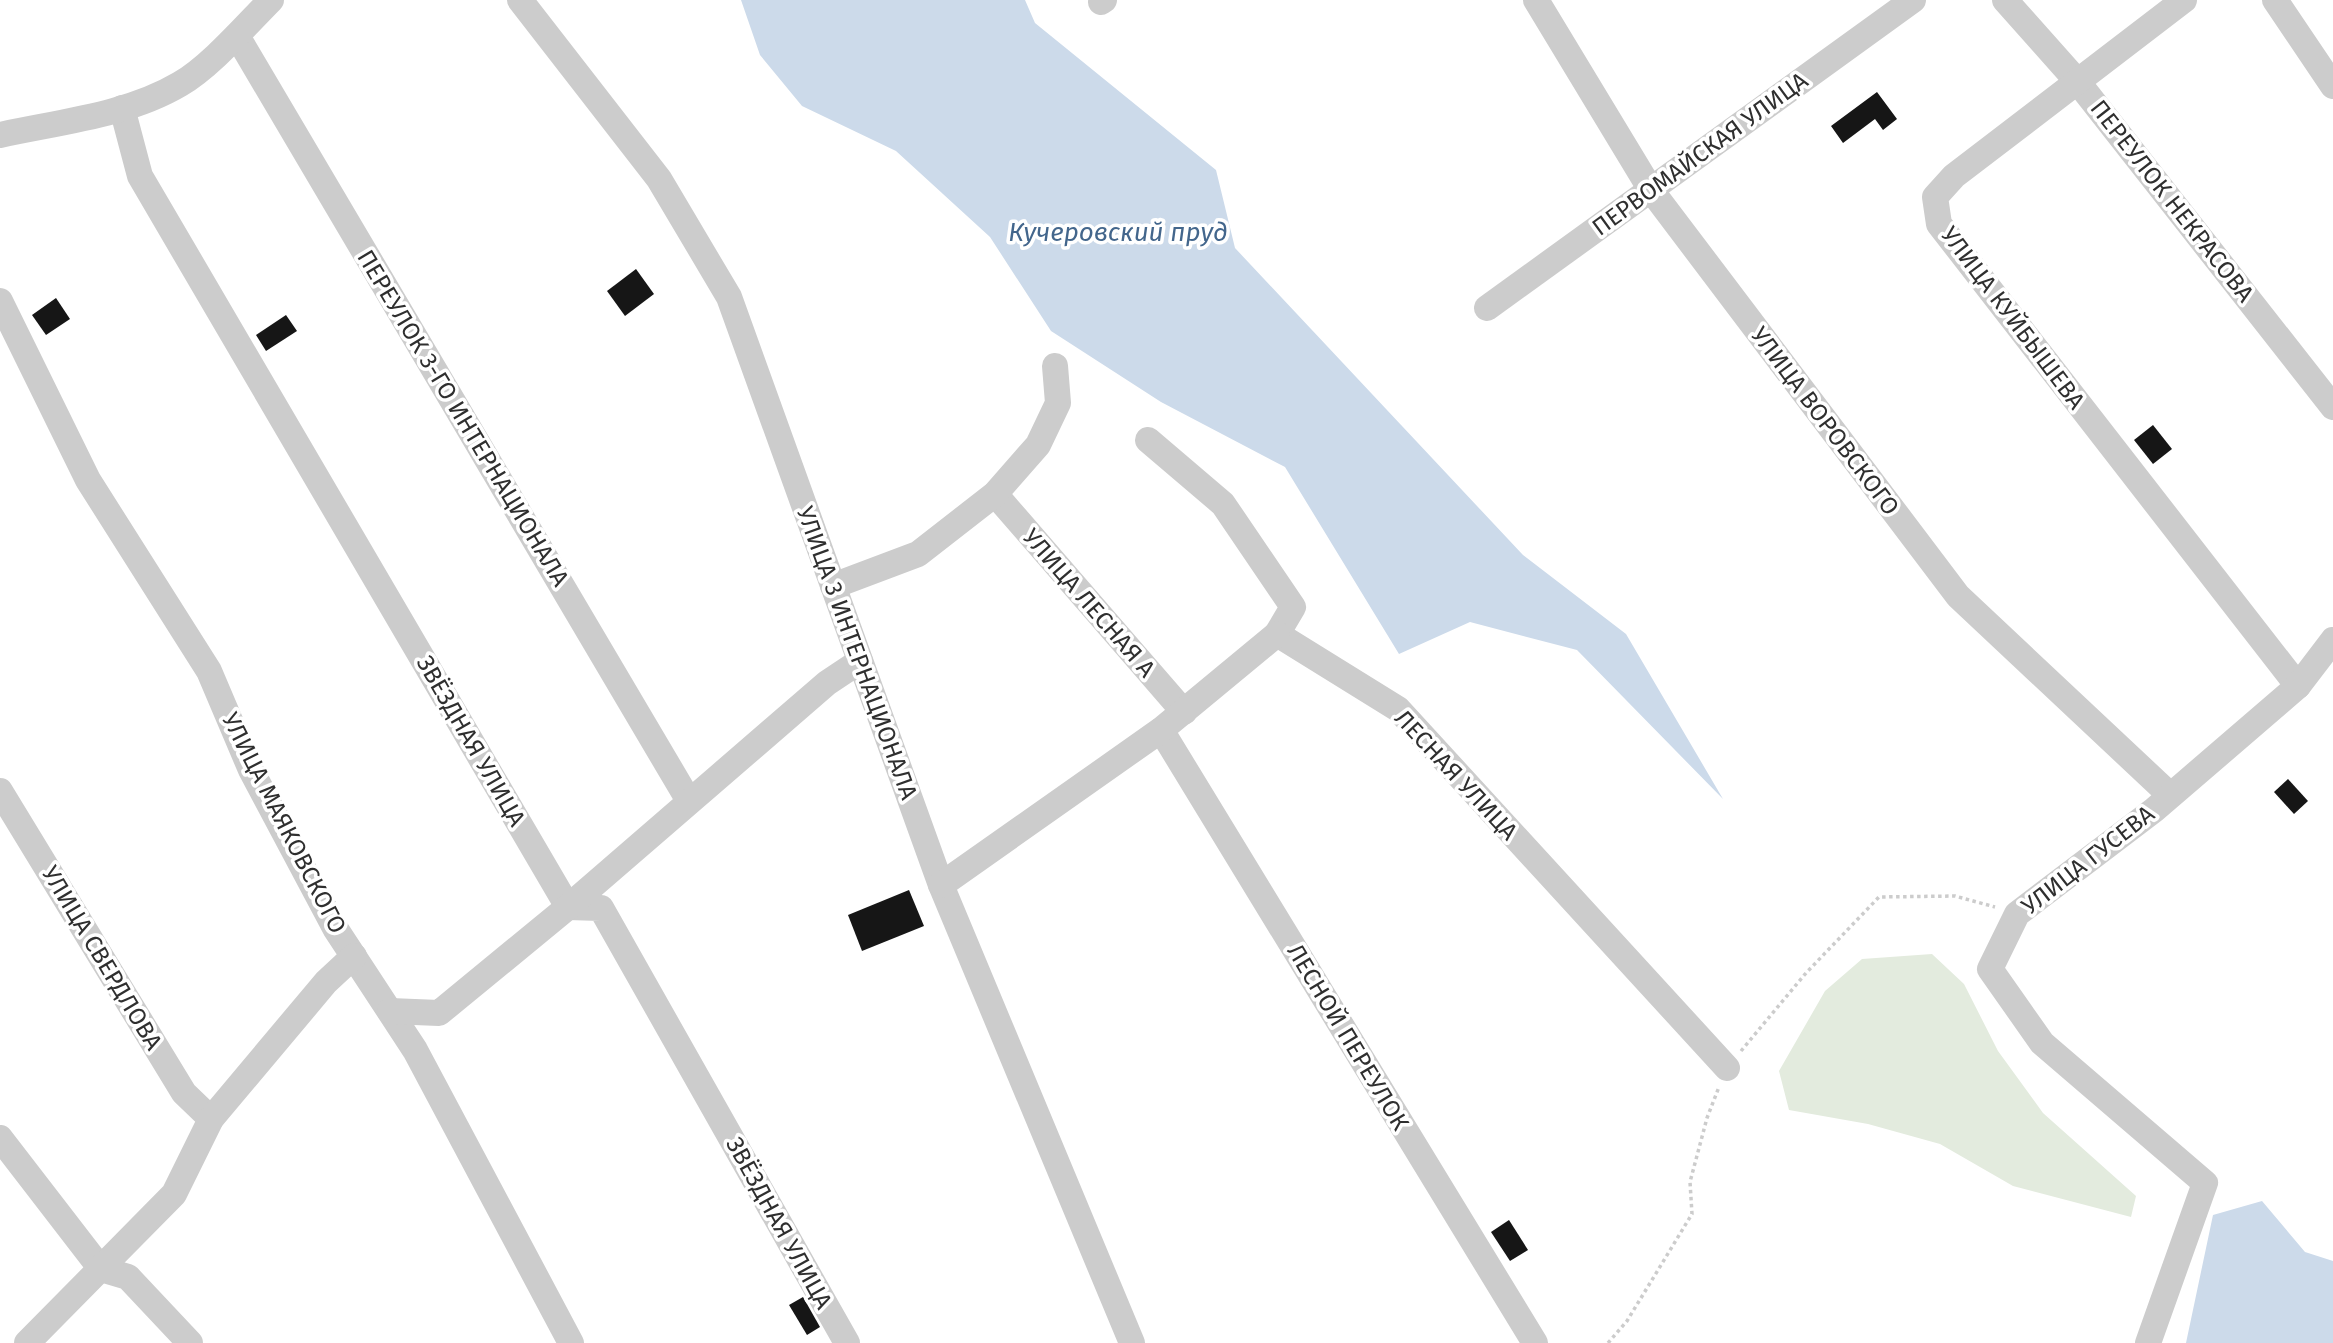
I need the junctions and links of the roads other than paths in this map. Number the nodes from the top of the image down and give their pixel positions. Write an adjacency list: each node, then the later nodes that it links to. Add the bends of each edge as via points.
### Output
1 (271, 0): 8 (street)
2 (520, 0): 20 (street, УЛИЦА 3 ИНТЕРНАЦИОНАЛА, via 659,179 729,297)
3 (1536, 0): 13 (street, УЛИЦА ВОРОВСКОГО)
4 (1913, 0): 13 (street, ПЕРВОМАЙСКАЯ УЛИЦА)
5 (2005, 0): 9 (street, ПЕРЕУЛОК НЕКРАСОВА)
6 (2185, 0): 9 (street, УЛИЦА КУЙБЫШЕВА)
7 (2275, 0): 10 (street)
8 (237, 36): 11 (street, via 181,84); 29 (street, ПЕРЕУЛОК 3-ГО ИНТЕРНАЦИОНАЛА)
9 (2077, 81): 17 (street, ПЕРЕУЛОК НЕКРАСОВА); 24 (street, УЛИЦА КУЙБЫШЕВА, via 1954,176 1935,197 1939,224)
10 (2333, 86)
11 (122, 108): 12 (street); 31 (street, ЗВЁЗДНАЯ УЛИЦА, via 139,176)
12 (0, 135)
13 (1651, 190): 15 (street, ПЕРВОМАЙСКАЯ УЛИЦА); 28 (street, УЛИЦА ВОРОВСКОГО, via 1958,596)
14 (0, 301): 32 (street, УЛИЦА МАЯКОВСКОГО, via 88,480 209,671 251,770)
15 (1487, 308)
16 (1055, 366): 19 (street, via 1058,403 1038,445)
17 (2333, 407)
18 (1148, 440): 21 (street, via 1223,504 1293,607)
19 (995, 494): 20 (street, via 918,554); 25 (street, УЛИЦА ЛЕСНАЯ А)
20 (833, 586): 23 (street, УЛИЦА 3 ИНТЕРНАЦИОНАЛА)
21 (1277, 634): 25 (street); 34 (street, ЛЕСНАЯ УЛИЦА, via 1398,709)
22 (2333, 640): 24 (street, УЛИЦА ГУСЕВА)
23 (860, 661): 29 (street, via 827,683); 30 (street, УЛИЦА 3 ИНТЕРНАЦИОНАЛА)
24 (2298, 686): 28 (street, УЛИЦА ГУСЕВА)
25 (1184, 712): 26 (street)
26 (1161, 730): 30 (street); 43 (street, ЛЕСНОЙ ПЕРЕУЛОК)
27 (0, 791): 35 (street, УЛИЦА СВЕРДЛОВА, via 184,1093)
28 (2170, 795): 44 (street, УЛИЦА ГУСЕВА, via 2017,914 1990,970 2042,1042 2205,1183)
29 (689, 801): 31 (street)
30 (941, 885): 42 (street, УЛИЦА 3 ИНТЕРНАЦИОНАЛА)
31 (568, 907): 33 (street, via 439,1013); 41 (street, ЗВЁЗДНАЯ УЛИЦА, via 601,908)
32 (354, 956): 33 (street, УЛИЦА МАЯКОВСКОГО); 35 (street, via 326,982)
33 (390, 1011): 40 (street, УЛИЦА МАЯКОВСКОГО)
34 (1727, 1069)
35 (211, 1119): 37 (street, via 174,1194)
36 (0, 1138): 37 (street)
37 (101, 1269): 38 (street); 39 (street, via 128,1277)
38 (27, 1343)
39 (190, 1343)
40 (571, 1343)
41 (846, 1343)
42 (1132, 1343)
43 (1535, 1343)
44 (2148, 1343)

